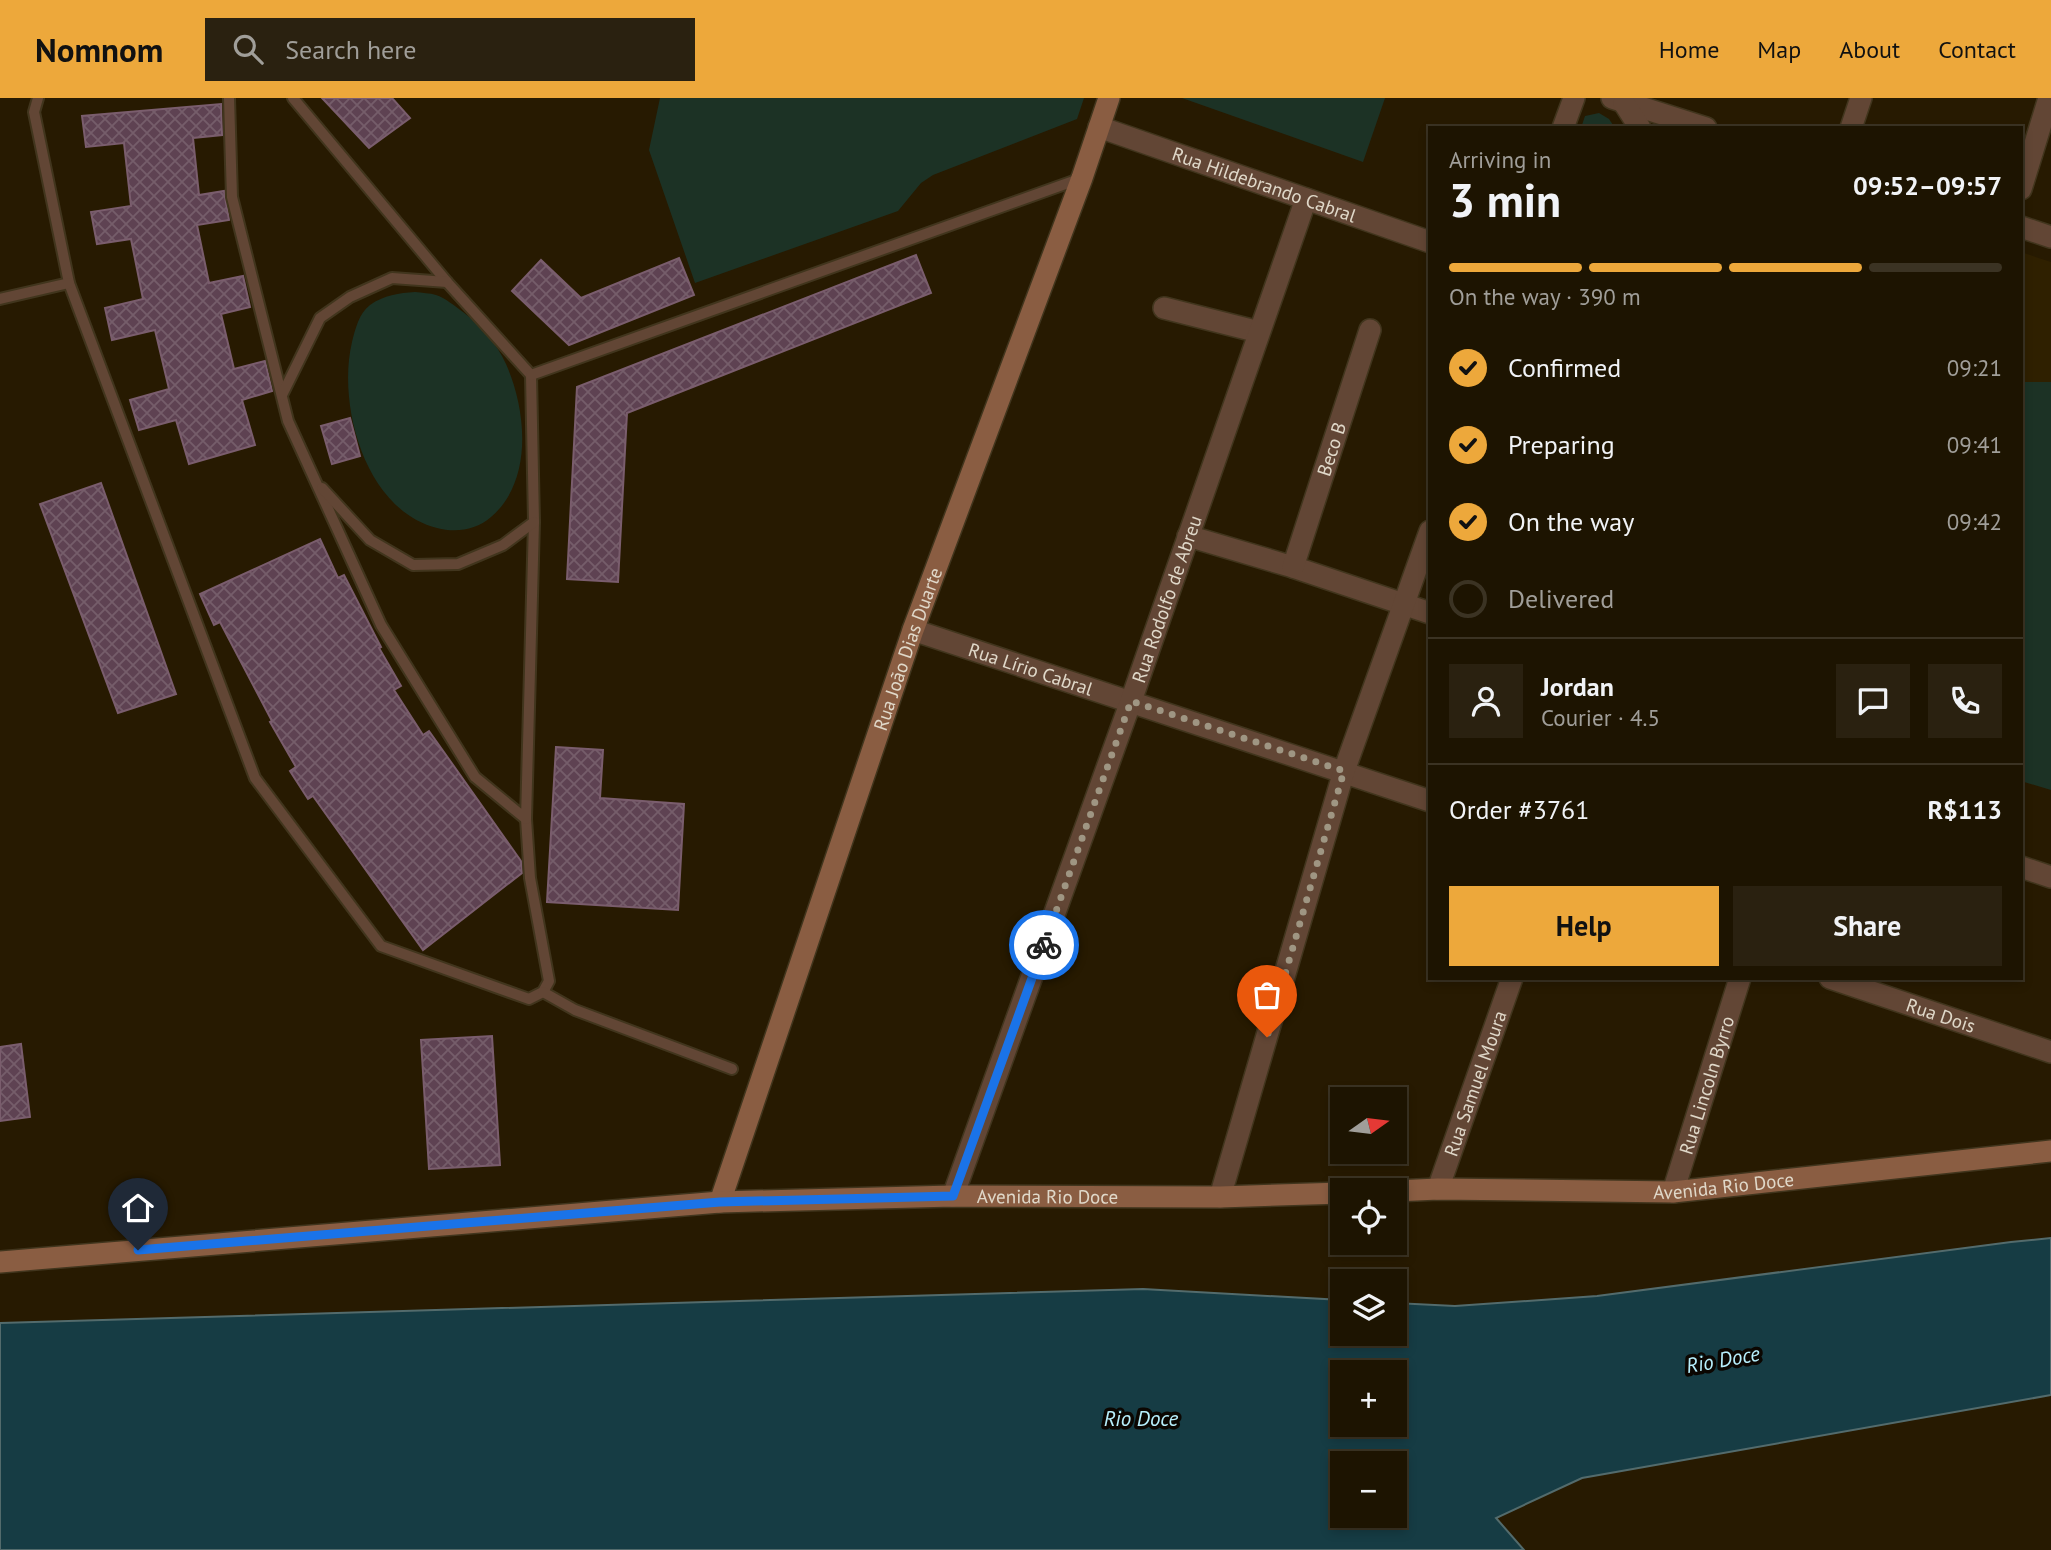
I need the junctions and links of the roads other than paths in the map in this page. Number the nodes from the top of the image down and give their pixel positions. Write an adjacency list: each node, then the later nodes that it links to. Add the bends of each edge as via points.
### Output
1 (38, 98): 21 (lane, via 34,112)
2 (229, 98): 27 (lane, via 232,197)
3 (293, 98): 20 (lane)
4 (1109, 98): 13 (street, Rua João Dias Duarte)
5 (1574, 98): 9 (street)
6 (1861, 98): 12 (street)
7 (2049, 98): 15 (street)
8 (1618, 100): 10 (street); 11 (street)
9 (1564, 126)
10 (1638, 126)
11 (1700, 126)
12 (1852, 126)
13 (1099, 127): 14 (street, Rua João Dias Duarte); 16 (street, Rua Hildebrando Cabral)
14 (1082, 178): 26 (lane); 35 (street, Rua João Dias Duarte)
15 (2023, 182)
16 (1306, 199): 19 (street, Rua Hildebrando Cabral); 25 (street, Rua Rodolfo de Abreu)
17 (2023, 228): 18 (street)
18 (2051, 237)
19 (1428, 241)
20 (447, 282): 26 (lane); 27 (lane, via 392,278 350,297 320,318)
21 (69, 283): 22 (lane); 45 (lane, via 255,778 381,946 529,999)
22 (0, 299)
23 (1164, 308): 25 (street)
24 (1370, 330): 32 (street, Beco B)
25 (1259, 332): 30 (street, Rua Rodolfo de Abreu)
26 (531, 374): 29 (lane)
27 (282, 395): 28 (lane, via 288,421)
28 (315, 481): 29 (lane, via 370,540 413,565 458,564 503,545); 39 (lane, via 381,625 475,777)
29 (534, 523): 39 (lane)
30 (1188, 536): 32 (street); 36 (street, Rua Rodolfo de Abreu)
31 (1428, 536): 33 (street)
32 (1293, 567): 33 (street)
33 (1403, 605): 34 (street); 37 (street)
34 (1428, 612)
35 (913, 630): 36 (street, Rua Lírio Cabral); 55 (street, Rua João Dias Duarte)
36 (1131, 701): 37 (street, Rua Lírio Cabral); 53 (street, Rua Rodolfo de Abreu)
37 (1344, 771): 38 (street, Rua Lírio Cabral); 54 (street)
38 (1428, 800)
39 (526, 818): 45 (lane, via 530,878 549,981)
40 (2023, 868): 41 (street)
41 (2051, 877)
42 (1511, 980): 49 (street, Rua Samuel Moura)
43 (1739, 980): 51 (street, Rua Lincoln Byrro)
44 (1836, 980): 46 (street, Rua Dois)
45 (543, 992): 47 (lane, via 575,1010)
46 (2051, 1052)
47 (732, 1069)
48 (2051, 1151): 51 (street, Avenida Rio Doce)
49 (1438, 1189): 50 (street, Avenida Rio Doce); 51 (street, Avenida Rio Doce)
50 (1407, 1190)
51 (1674, 1192)
52 (1330, 1193): 54 (street, Avenida Rio Doce)
53 (953, 1196): 54 (street, Avenida Rio Doce); 55 (street, Avenida Rio Doce)
54 (1220, 1197)
55 (720, 1202): 56 (street, Avenida Rio Doce)
56 (0, 1262)

